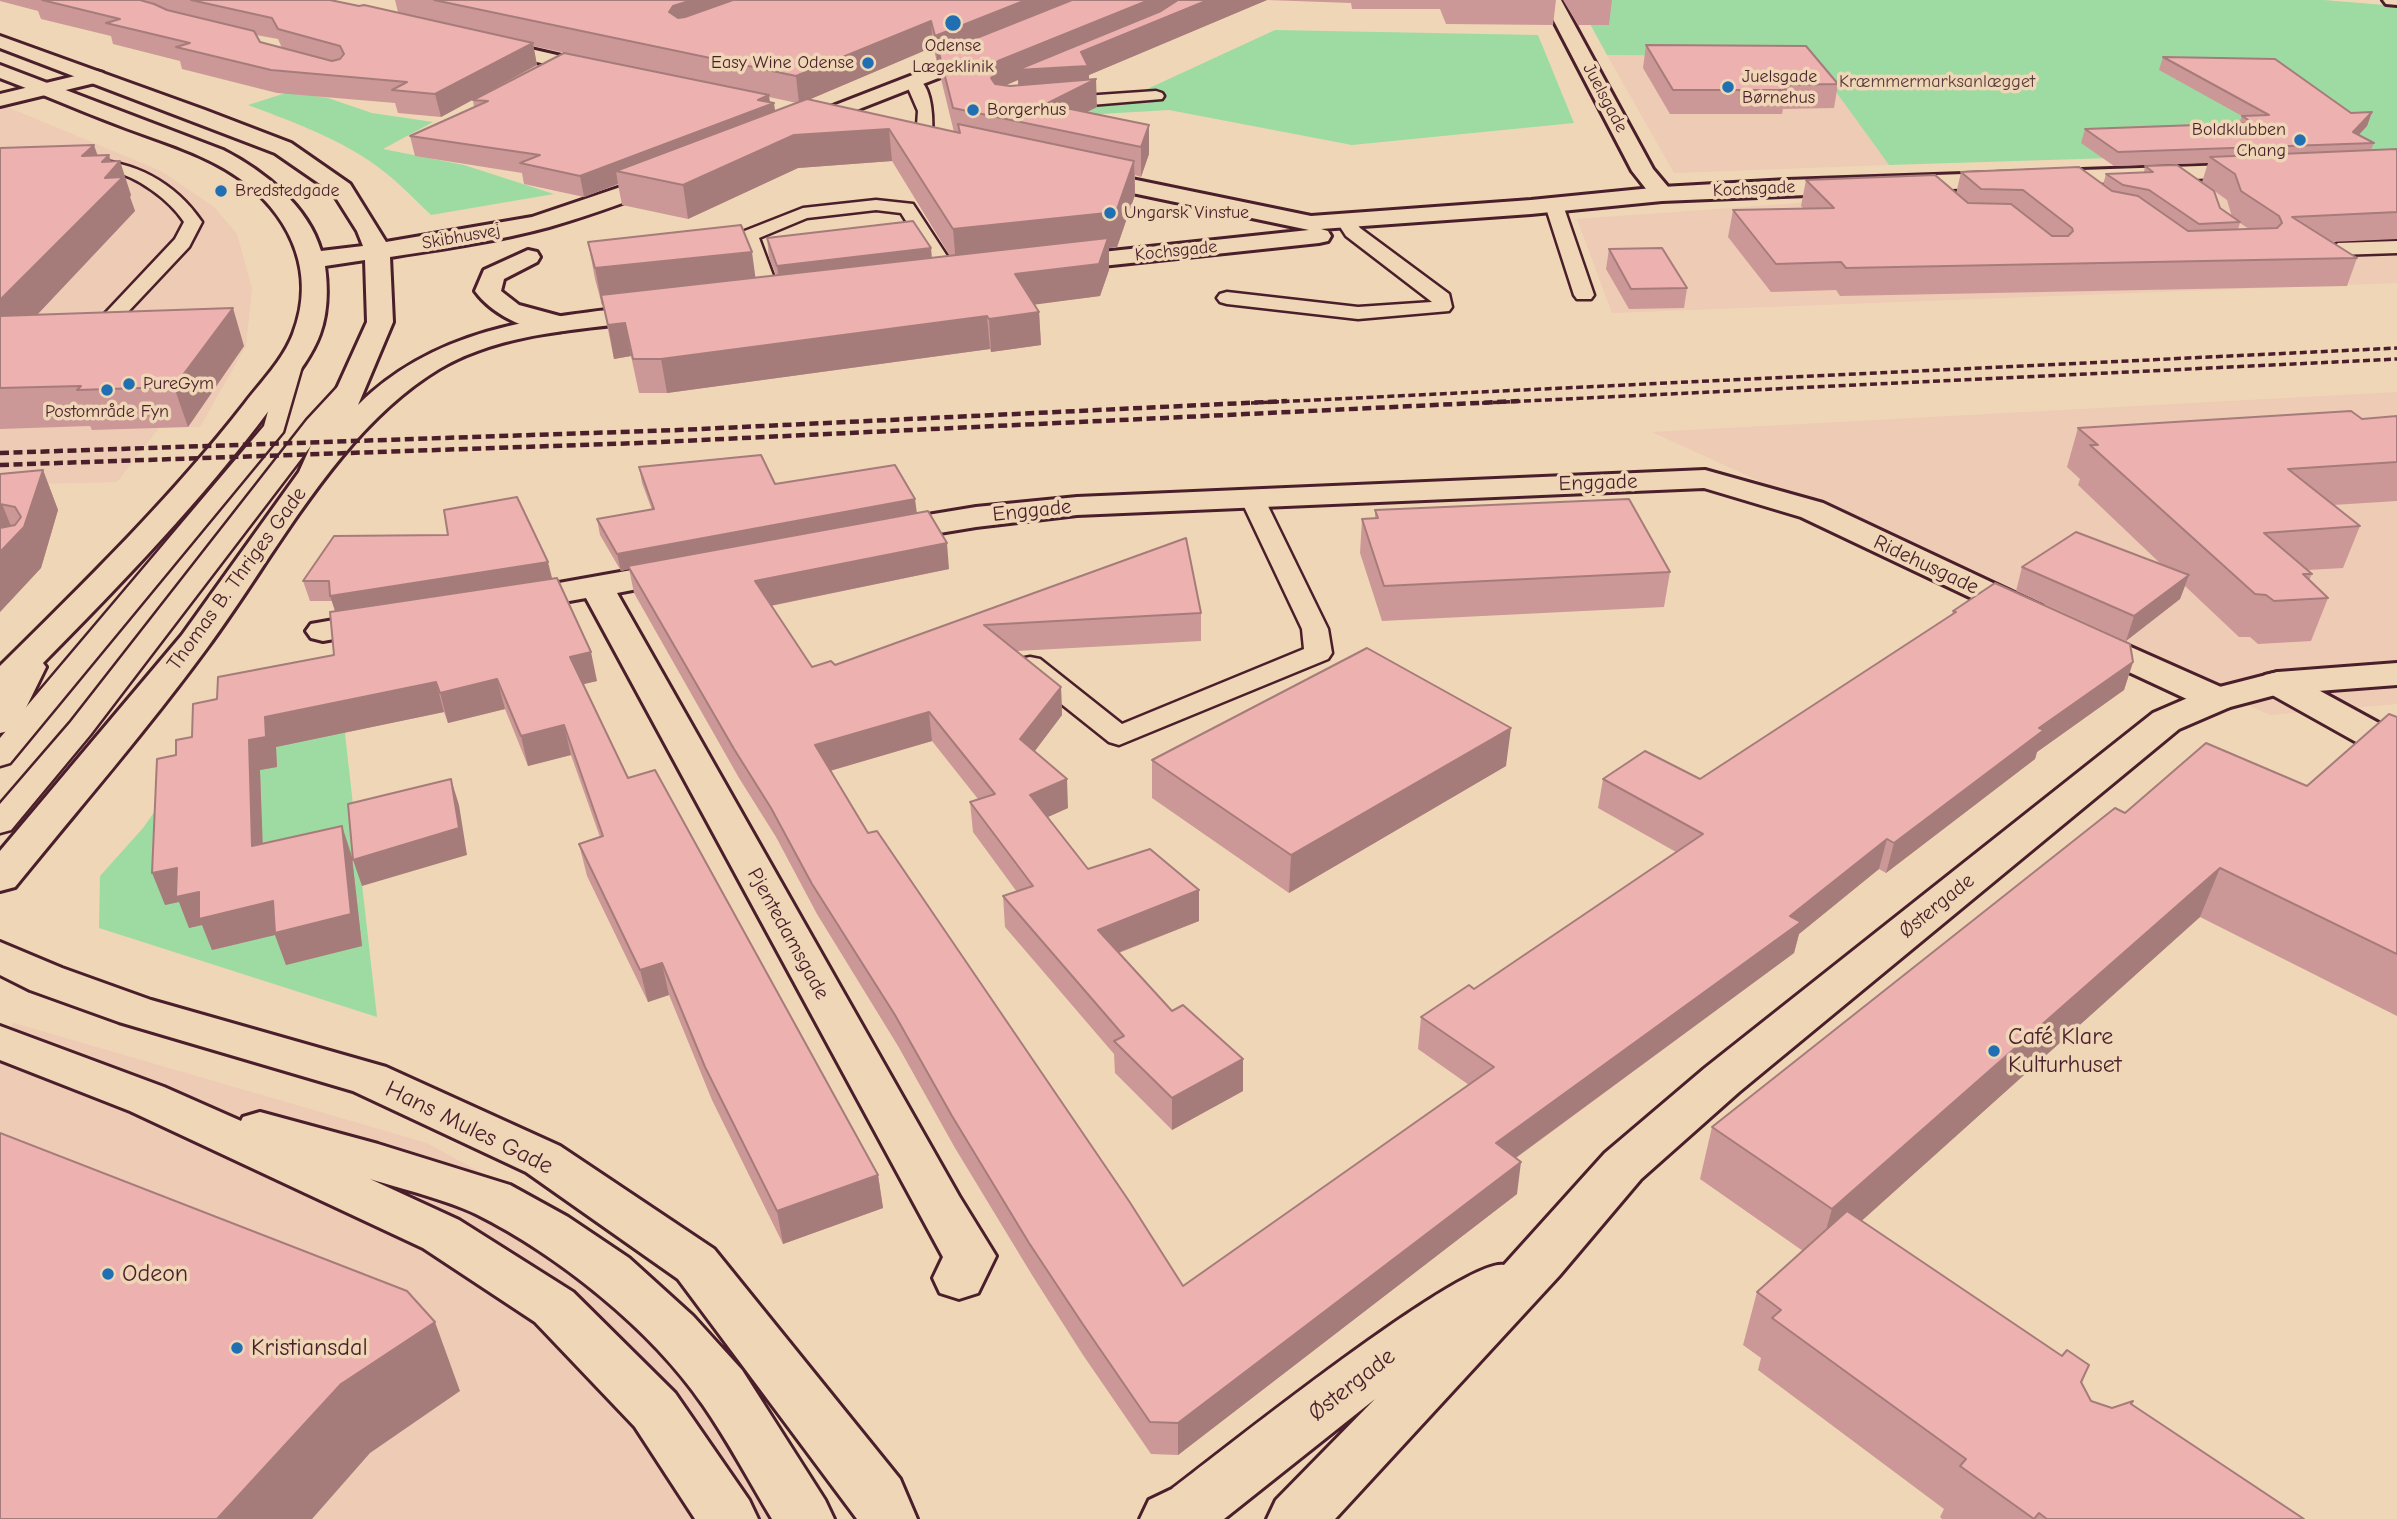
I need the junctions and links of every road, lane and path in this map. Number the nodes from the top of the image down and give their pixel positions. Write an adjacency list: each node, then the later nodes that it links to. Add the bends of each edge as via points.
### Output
1 (1552, 0): 32 (street, Juelsgade, via 1643,171)
2 (461, 39): 5 (street)
3 (0, 42): 9 (street)
4 (1004, 46): 10 (street)
5 (566, 63): 7 (street); 8 (street)
6 (0, 71): 9 (street)
7 (618, 74)
8 (532, 79)
9 (54, 80): 11 (street); 14 (street); 16 (street, via 150,112); 16 (street, Thomas B. Thriges Gade, via 96,77); 44 (street, via 228,162 284,208)
10 (913, 81): 17 (street); 21 (lane, via 933,111)
11 (0, 87)
12 (1115, 89): 13 (lane, via 1043,99)
13 (1156, 96)
14 (0, 100)
15 (792, 111): 17 (street)
16 (198, 114): 41 (street, Thomas B. Thriges Gade, via 283,148 342,189)
17 (821, 117): 18 (street); 19 (street)
18 (852, 124)
19 (775, 135)
20 (900, 135): 21 (street)
21 (924, 140): 22 (street)
22 (951, 146)
23 (64, 166): 56 (lane, via 129,170 183,206 192,222 182,243)
24 (690, 169): 41 (street, Skibhusvej, via 522,226)
25 (1056, 170): 30 (street)
26 (2286, 170): 27 (street, Kochsgade)
27 (2175, 174): 28 (street, Kochsgade); 31 (lane)
28 (2064, 178): 29 (street, Kochsgade); 33 (lane)
29 (1922, 182): 32 (street, Kochsgade); 34 (lane)
30 (1122, 184): 36 (street); 37 (street)
31 (2197, 190)
32 (1662, 194): 35 (street, Kochsgade)
33 (2093, 197)
34 (1941, 199)
35 (1542, 206): 38 (street, Kochsgade); 50 (lane)
36 (1249, 210): 37 (street, Kochsgade); 39 (street)
37 (1220, 222): 40 (street); 40 (street, Kochsgade, via 1167,240 1030,266)
38 (1350, 227): 39 (street, Kochsgade); 52 (lane, via 1441,298 1442,307 1358,313)
39 (1310, 230): 40 (street, Kochsgade)
40 (1251, 243)
41 (375, 244): 44 (street, Skibhusvej); 58 (street, Thomas B. Thriges Gade, via 380,322)
42 (2397, 247): 43 (lane)
43 (2338, 249)
44 (311, 254): 57 (street, via 315,290 309,329)
45 (528, 257): 55 (street, via 493,275 488,291 495,303 520,316)
46 (977, 273): 47 (street)
47 (950, 276): 48 (street); 51 (lane, via 907,208 876,205 803,213 749,236)
48 (923, 279)
49 (799, 294): 51 (street)
50 (1584, 295)
51 (771, 298): 53 (street)
52 (1227, 298)
53 (745, 301)
54 (678, 309): 55 (street)
55 (558, 324): 59 (street, via 466,346 418,369 360,421)
56 (102, 328)
57 (294, 356): 68 (street, via 227,445); 76 (lane, via 275,427)
58 (357, 379): 59 (street, Thomas B. Thriges Gade); 77 (lane, via 315,425 79,729)
59 (314, 473): 78 (street, Thomas B. Thriges Gade, via 194,642)
60 (1749, 489): 61 (street, Enggade, via 1705,478); 73 (street, Ridehusgade, via 1812,510)
61 (1252, 498): 62 (street, Enggade, via 1077,506); 69 (lane, via 1315,629 1318,653 1119,736)
62 (858, 537)
63 (715, 564): 64 (street)
64 (597, 588): 65 (street); 83 (street, Pjentedamsgade, via 970,1256)
65 (488, 605)
66 (419, 616): 67 (street)
67 (323, 631)
68 (37, 649): 72 (street); 74 (street)
69 (1030, 665)
70 (2397, 674): 71 (street, Østergade)
71 (2278, 683): 73 (street, Østergade); 75 (street)
72 (0, 687)
73 (2217, 699): 82 (street, Østergade, via 2166,721 1722,1080 1623,1166)
74 (0, 722)
75 (2397, 749)
76 (0, 757)
77 (0, 823)
78 (0, 878)
79 (0, 957): 86 (street, Hans Mules Gade, via 135,1011 369,1079 542,1159 696,1264 879,1498)
80 (0, 1042): 81 (street)
81 (147, 1099): 84 (street, via 441,1234 554,1307 654,1410); 85 (street, via 492,1199 550,1231 610,1273 682,1341 722,1387)
82 (1541, 1261): 87 (street, Østergade, via 1410,1339 1194,1508); 88 (street, Østergade)
83 (959, 1278)
84 (728, 1519)
85 (804, 1519)
86 (887, 1519)
87 (1170, 1519)
88 (1297, 1519)

